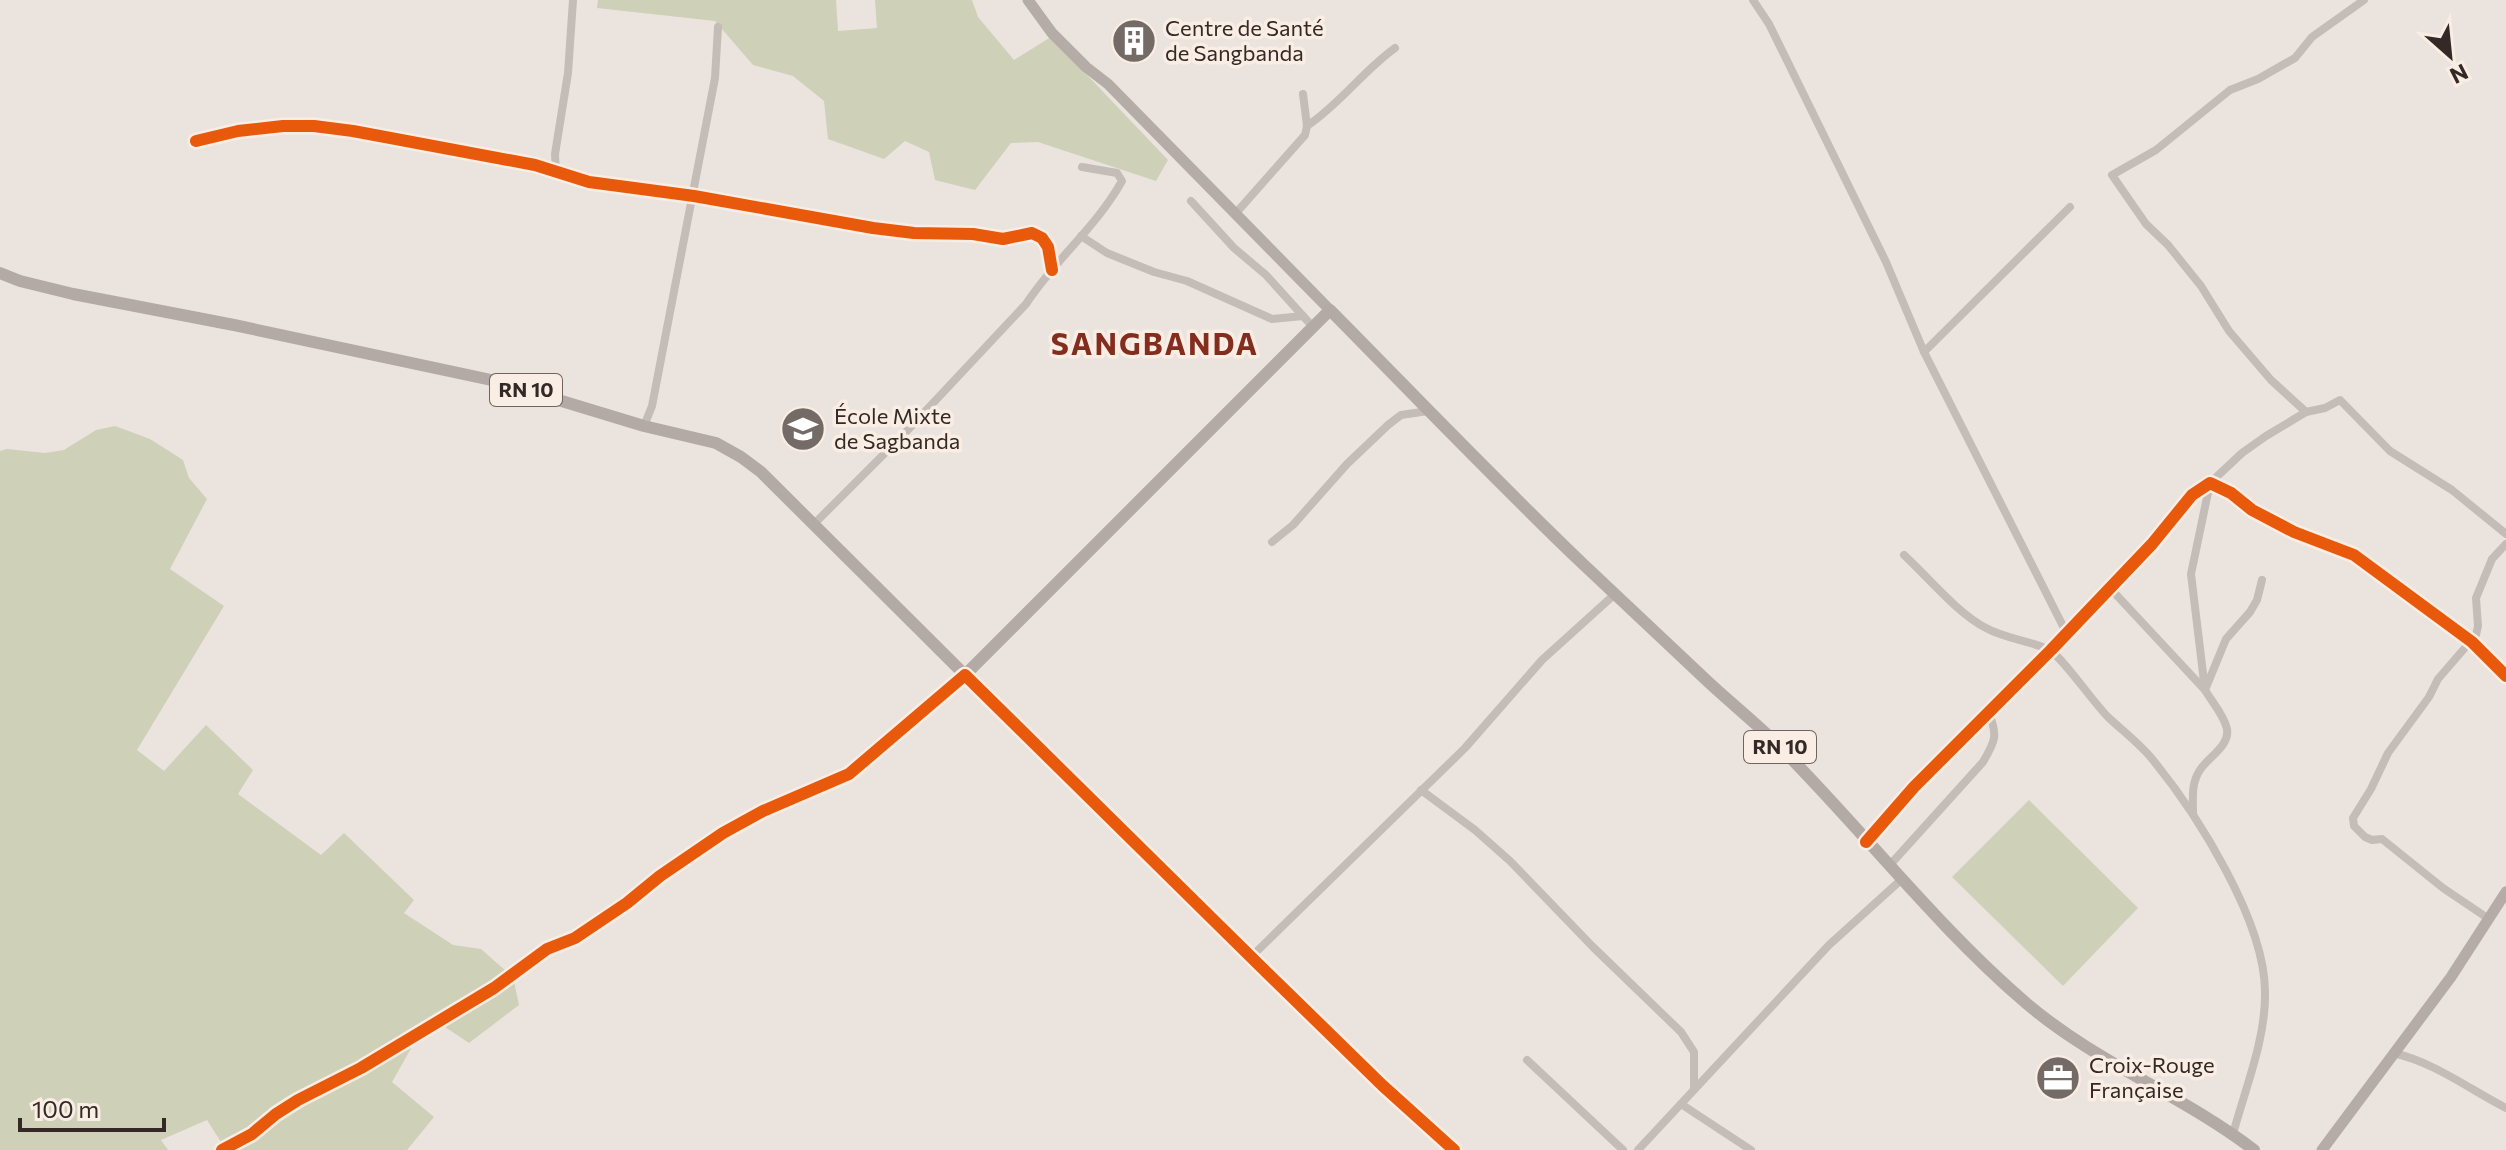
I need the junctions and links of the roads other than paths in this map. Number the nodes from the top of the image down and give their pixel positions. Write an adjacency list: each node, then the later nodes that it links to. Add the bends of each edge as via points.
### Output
1 (573, 0): 11 (street)
2 (1028, 0): 15 (street, via 1052,33)
3 (1753, 0): 22 (street, via 1879,249)
4 (2364, 0): 24 (street, via 2312,37 2295,58 2230,90 2156,150 2112,175 2146,224 2201,286 2229,331)
5 (718, 27): 12 (street, via 715,78)
6 (1395, 48): 8 (street)
7 (1303, 94): 8 (street)
8 (1307, 126): 15 (street, via 1300,142)
9 (196, 141): 11 (street, via 257,128 314,126 443,146)
10 (1082, 167): 16 (street, via 1117,173 1122,181)
11 (556, 173): 12 (street)
12 (694, 196): 17 (street, via 914,233 1003,239 1032,233 1048,247); 25 (street)
13 (1191, 201): 20 (street)
14 (2070, 207): 22 (street)
15 (1236, 213): 19 (street)
16 (1081, 236): 17 (street); 20 (street, via 1107,253 1272,319)
17 (1052, 270): 27 (street, via 1003,330)
18 (0, 273): 25 (main road, RN 10, via 73,294 496,381)
19 (1330, 310): 21 (main road); 23 (main road, RN 10)
20 (1303, 316): 21 (street)
21 (1313, 327): 38 (main road)
22 (1924, 352): 35 (street)
23 (1428, 411): 29 (street, via 1401,415 1388,425); 34 (main road, RN 10)
24 (2306, 412): 26 (street, via 2242,453); 28 (street, via 2340,400 2390,451 2452,490)
25 (644, 426): 27 (main road, RN 10, via 716,443 741,457)
26 (2210, 483): 33 (street, via 2192,495); 36 (street, via 2294,532 2354,555); 40 (street, via 2191,574)
27 (813, 525): 38 (main road, RN 10)
28 (2506, 534)
29 (1272, 542)
30 (2506, 544): 36 (street, via 2492,559 2476,598 2478,626)
31 (1904, 555): 37 (street, via 1984,627)
32 (2262, 580): 40 (street, via 2250,612 2226,639)
33 (2109, 587): 35 (street); 40 (street)
34 (1615, 594): 42 (street, via 1542,660); 44 (main road, RN 10, via 1777,744)
35 (2066, 632): 37 (street)
36 (2472, 642): 39 (street); 48 (street, via 2438,679 2388,753 2353,818 2365,837 2382,839)
37 (2051, 650): 41 (street); 43 (street, via 2153,760)
38 (965, 675): 49 (street); 56 (street, via 849,774 723,833 575,938 547,949 494,988 298,1100)
39 (2506, 676)
40 (2205, 690): 43 (street, via 2228,732 2192,788)
41 (1988, 711): 44 (street); 45 (street, via 1995,743 1983,762)
42 (1421, 790): 49 (street); 52 (street, via 1510,861 1681,1032 1694,1052)
43 (2193, 814): 55 (street, via 2233,887 2263,969 2264,1017)
44 (1866, 842): 45 (main road, RN 10)
45 (1889, 866): 46 (main road, RN 10)
46 (1902, 879): 52 (street, via 1829,945); 55 (main road, RN 10, via 1981,961 2072,1039)
47 (2506, 892): 48 (street)
48 (2489, 919): 50 (street)
49 (1251, 957): 58 (street)
50 (2393, 1053): 54 (street, via 2411,1057); 63 (street)
51 (1527, 1060): 59 (street)
52 (1694, 1089): 53 (street)
53 (1681, 1104): 60 (street); 61 (street)
54 (2506, 1108)
55 (2233, 1134): 62 (main road, RN 10)
56 (224, 1149): 57 (street)
57 (238, 1150)
58 (1454, 1150)
59 (1623, 1150)
60 (1638, 1150)
61 (1751, 1150)
62 (2254, 1150)
63 (2322, 1150)

